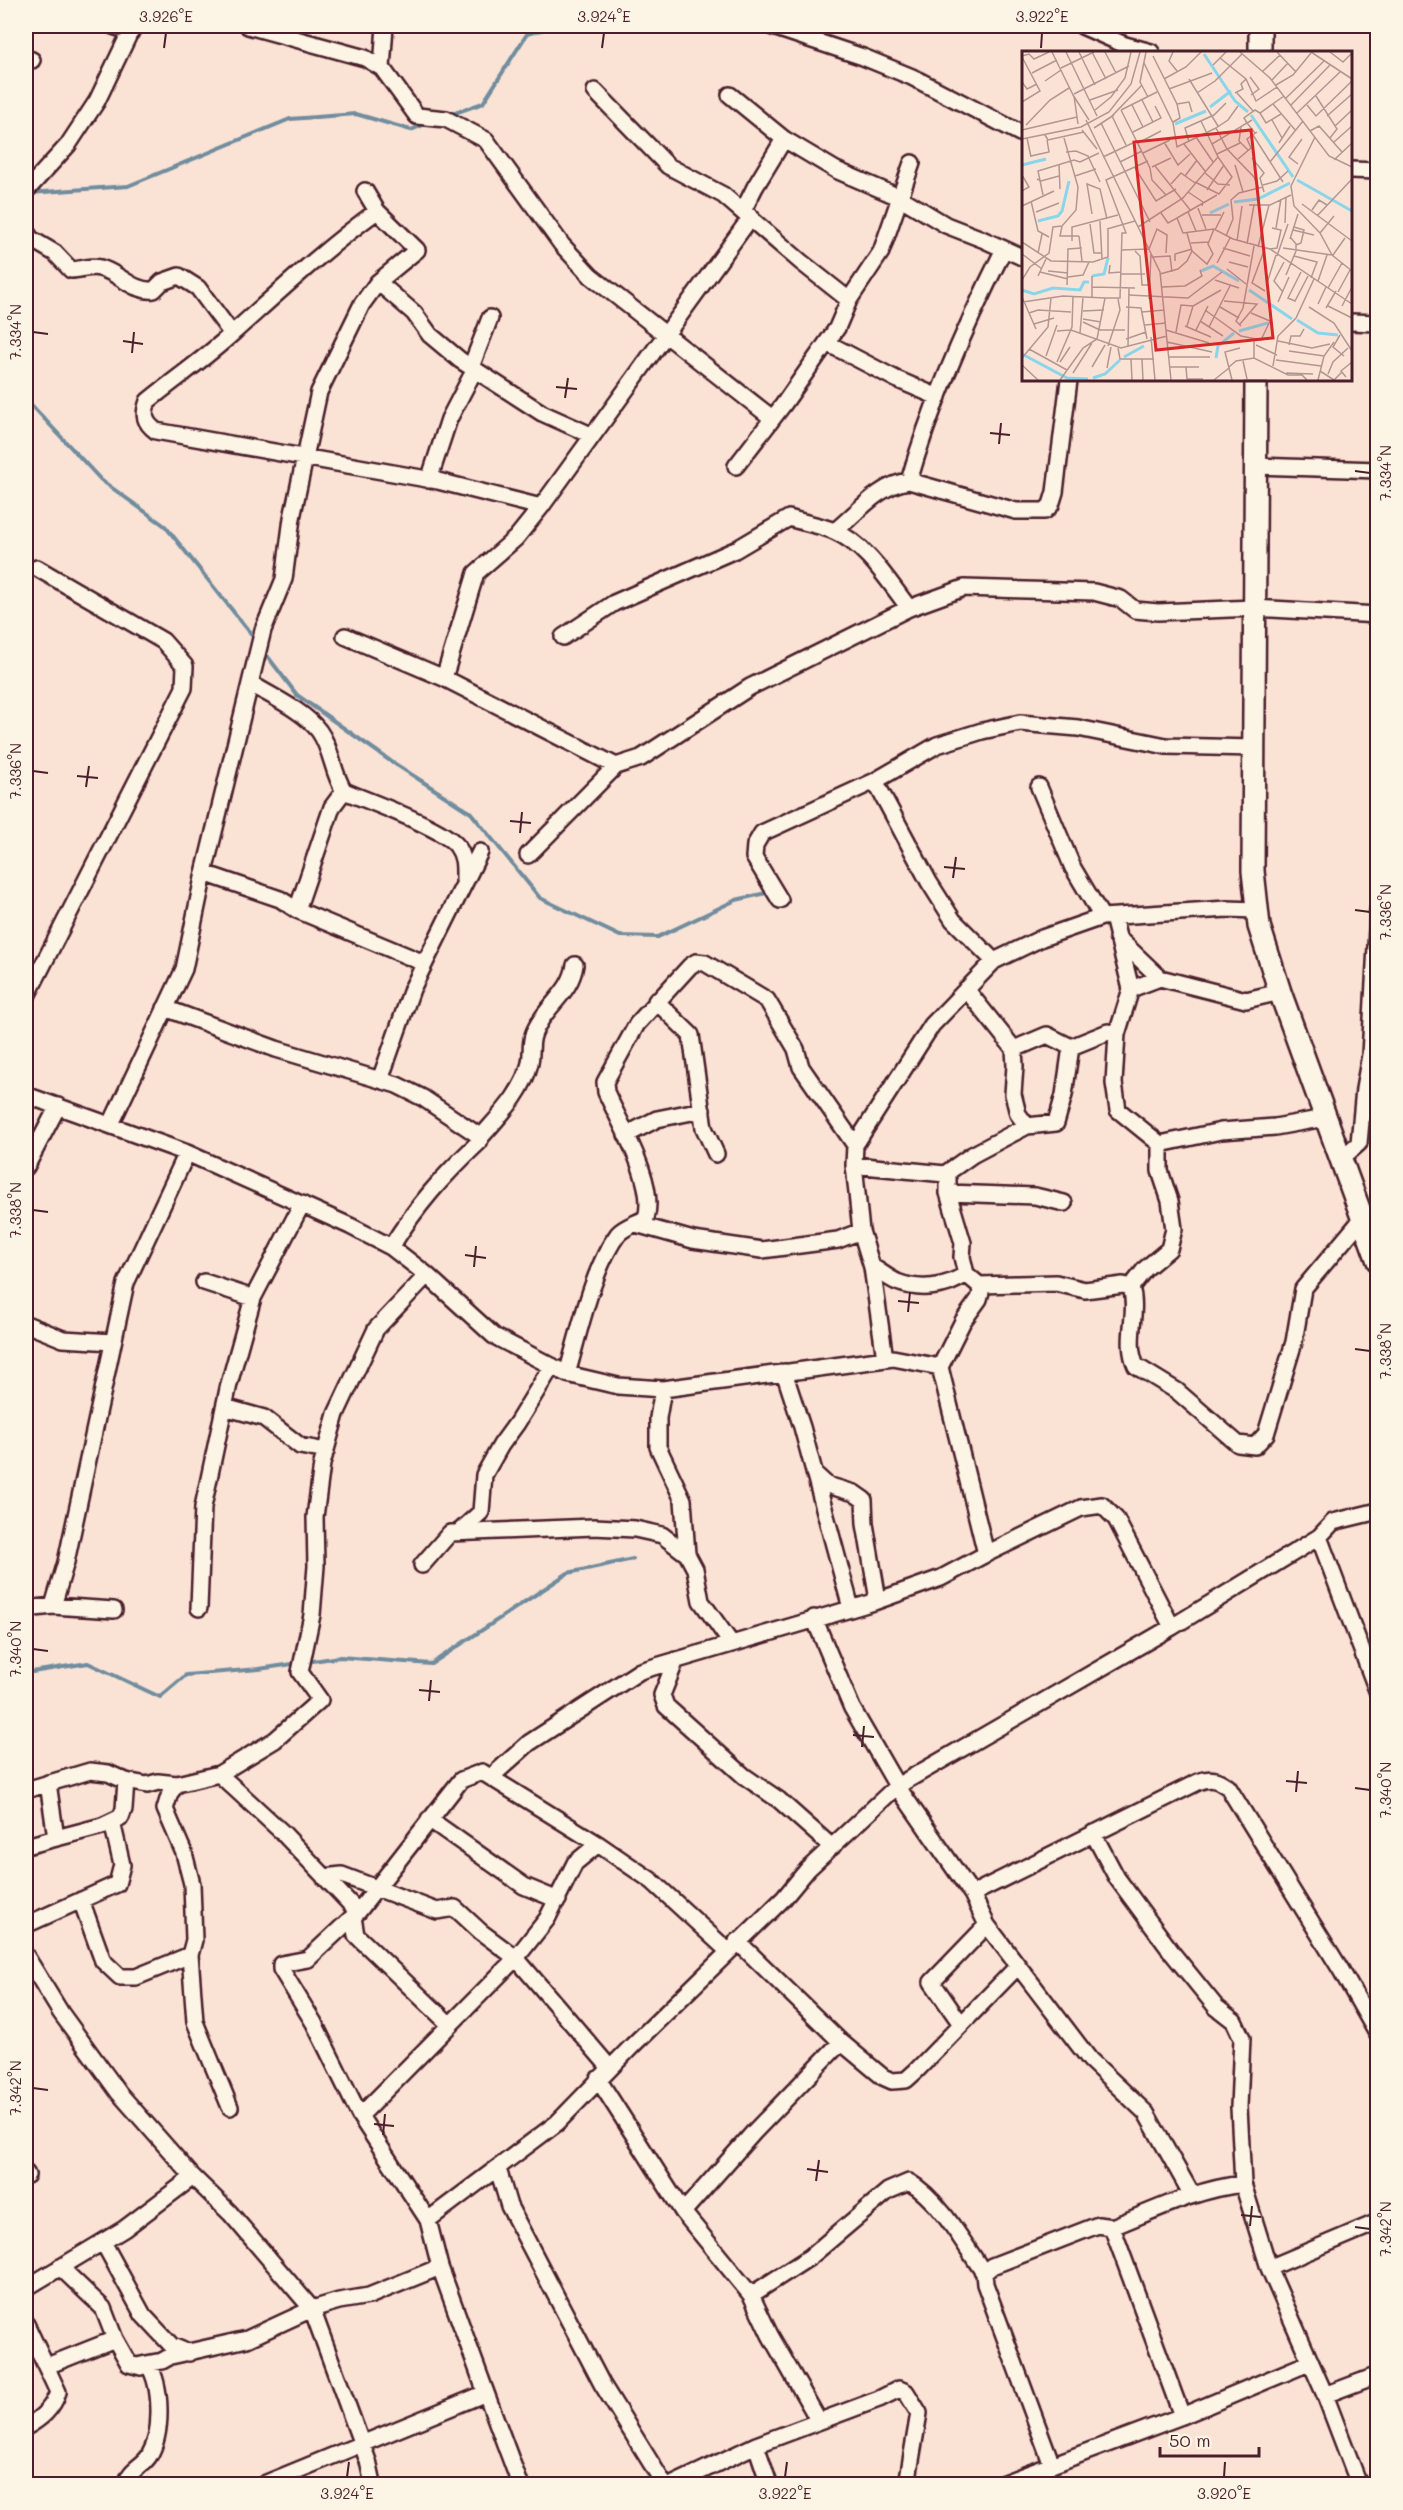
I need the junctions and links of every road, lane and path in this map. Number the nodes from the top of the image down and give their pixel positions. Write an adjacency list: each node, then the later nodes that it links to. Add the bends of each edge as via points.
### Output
1 (113, 26): 6 (street)
2 (248, 26): 10 (street)
3 (770, 26): 14 (street, via 912,77)
4 (1082, 26): 8 (street)
5 (1260, 26): 9 (main road)
6 (132, 29): 19 (street, via 97,101 68,145)
7 (384, 30): 10 (street); 11 (street)
8 (1147, 51)
9 (1260, 51)
10 (364, 58): 11 (street)
11 (382, 68): 33 (street, via 417,116 446,119 486,140 562,245 591,276)
12 (595, 91): 23 (street, via 668,166 723,195)
13 (730, 95): 15 (street)
14 (1022, 134)
15 (784, 139): 21 (street, via 836,170); 23 (street)
16 (912, 163): 21 (street)
17 (1352, 170): 18 (street)
18 (1377, 171)
19 (26, 191)
20 (365, 191): 22 (street)
21 (901, 198): 25 (street, via 946,225); 28 (street, via 881,252)
22 (377, 211): 27 (street, via 417,250); 32 (street, via 335,241)
23 (747, 214): 28 (street); 33 (street)
24 (26, 231): 32 (street, via 71,270 103,268 142,291 154,290 162,282 179,276 198,288)
25 (1004, 249): 26 (street); 38 (street)
26 (1022, 258)
27 (378, 282): 35 (street, via 414,313 430,335); 41 (street, via 362,304 319,392)
28 (849, 300): 34 (street)
29 (490, 318): 35 (street)
30 (1352, 322): 31 (street)
31 (1377, 323)
32 (232, 334): 41 (street, via 148,401 144,412 146,424 156,431)
33 (665, 336): 39 (street); 40 (street)
34 (827, 343): 38 (street); 39 (street)
35 (473, 368): 40 (street, via 542,413); 45 (street, via 449,419)
36 (1069, 381): 46 (street, via 1055,492 1045,511 1016,512)
37 (1256, 381): 43 (main road)
38 (938, 398): 46 (street)
39 (772, 418): 42 (street)
40 (591, 435): 47 (street)
41 (305, 456): 45 (street); 56 (street, via 284,579 263,630)
42 (736, 466)
43 (1256, 466): 44 (street); 51 (main road)
44 (1377, 470)
45 (429, 480): 47 (street)
46 (909, 480): 48 (street, via 885,488)
47 (541, 507): 55 (street, via 509,545 476,573)
48 (835, 531): 50 (street, via 870,557); 54 (street, via 789,518 735,550 614,603)
49 (38, 568): 79 (street, via 164,641 185,666 184,688)
50 (909, 608): 51 (street, via 964,588 1094,592 1121,599 1135,610 1158,612); 58 (street, via 750,687 641,759)
51 (1254, 608): 52 (street); 57 (main road)
52 (1377, 615)
53 (345, 636): 55 (street)
54 (563, 637)
55 (444, 678): 58 (street)
56 (250, 683): 61 (street, via 318,730); 64 (street)
57 (1254, 748): 59 (street, via 1166,746 1078,728 1020,723 937,745); 68 (main road, via 1253,871)
58 (616, 766): 63 (street)
59 (875, 781): 66 (street, via 762,833 754,857); 72 (street, via 953,920)
60 (1039, 787): 70 (street, via 1073,868)
61 (344, 791): 65 (street, via 455,843 464,859); 67 (street, via 332,807)
62 (480, 852): 65 (street)
63 (528, 855)
64 (204, 873): 67 (street, via 280,899); 81 (street, via 184,969)
65 (464, 881): 73 (street)
66 (780, 900)
67 (297, 910): 73 (street)
68 (1257, 910): 70 (street); 78 (main road)
69 (1377, 913): 98 (street, via 1370,1055 1359,1143)
70 (1107, 917): 71 (street); 72 (street, via 1042,938)
71 (1117, 937): 75 (street); 77 (street)
72 (994, 961): 76 (street)
73 (424, 963): 85 (street)
74 (575, 965): 93 (street, via 573,978 539,1022 530,1041 530,1062 518,1092)
75 (1161, 978): 77 (street); 78 (street, via 1246,1000)
76 (966, 989): 84 (street); 95 (street, via 932,1025)
77 (1131, 989): 82 (street)
78 (1280, 992): 89 (main road)
79 (26, 998)
80 (656, 1001): 88 (street, via 691,1035); 92 (street, via 637,1024 605,1082); 95 (street, via 696,962 705,963 767,1000 796,1049 801,1067)
81 (165, 1008): 85 (street, via 276,1049); 90 (street)
82 (1117, 1034): 83 (street, via 1108,1032); 94 (street, via 1114,1083 1118,1110)
83 (1071, 1047): 84 (street, via 1047,1035); 91 (street, via 1056,1123)
84 (1014, 1049): 91 (street, via 1013,1094 1018,1114)
85 (380, 1080): 93 (street, via 423,1098)
86 (26, 1095): 87 (street)
87 (58, 1106): 90 (street); 100 (street)
88 (702, 1110): 92 (street, via 657,1119); 97 (street, via 704,1128)
89 (1325, 1118): 94 (street, via 1221,1131); 98 (main road)
90 (111, 1124): 96 (street)
91 (1027, 1126): 101 (street, via 972,1155)
92 (626, 1135): 106 (street, via 648,1194 646,1218)
93 (481, 1137): 108 (street, via 412,1213)
94 (1160, 1144): 115 (street, via 1160,1171 1174,1229 1169,1249)
95 (855, 1145): 99 (street)
96 (187, 1153): 104 (street); 118 (street, via 126,1283)
97 (716, 1154)
98 (1340, 1160): 105 (main road)
99 (854, 1165): 101 (street); 107 (street)
100 (26, 1167)
101 (948, 1173): 102 (street)
102 (948, 1193): 103 (street, via 1035,1196); 111 (street, via 963,1243)
103 (1064, 1203)
104 (302, 1204): 108 (street); 116 (street)
105 (1370, 1215): 109 (main road); 115 (street, via 1303,1289 1294,1342 1266,1434 1256,1446 1238,1444 1177,1391 1136,1366 1130,1345 1135,1298)
106 (636, 1224): 107 (street, via 693,1240 762,1250 837,1240); 123 (street, via 620,1232 611,1246 592,1288)
107 (861, 1231): 110 (street)
108 (391, 1247): 112 (street)
109 (1377, 1261)
110 (872, 1267): 111 (street, via 911,1286 944,1286); 119 (street)
111 (966, 1274): 114 (street)
112 (427, 1275): 120 (street, via 494,1336); 126 (street, via 376,1329 336,1413)
113 (204, 1282): 116 (street)
114 (979, 1285): 115 (street, via 1056,1283 1085,1290); 121 (street, via 979,1299 963,1320)
115 (1131, 1287)
116 (253, 1298): 125 (street)
117 (26, 1324): 118 (street, via 63,1339)
118 (113, 1342): 135 (street)
119 (885, 1359): 121 (street); 122 (street)
120 (552, 1366): 123 (street); 129 (street, via 484,1475 481,1512)
121 (940, 1367): 132 (street)
122 (783, 1372): 124 (street); 127 (street)
123 (567, 1374): 124 (street, via 618,1386)
124 (663, 1389): 131 (street, via 658,1447 683,1500)
125 (224, 1407): 126 (street, via 264,1418 300,1446); 136 (street, via 203,1508)
126 (326, 1451): 145 (street, via 315,1517 312,1615 300,1672 320,1700 275,1740)
127 (814, 1473): 134 (street, via 827,1485 864,1500 877,1594); 137 (street)
128 (1377, 1511): 130 (street, via 1333,1522)
129 (458, 1533): 131 (street, via 635,1529 662,1535); 133 (street, via 443,1538)
130 (1319, 1537): 141 (street); 144 (street)
131 (687, 1554): 142 (street, via 695,1569 701,1601)
132 (986, 1554): 134 (street, via 941,1578); 141 (street, via 1081,1508 1102,1505 1116,1519)
133 (422, 1565)
134 (874, 1602): 137 (street)
135 (53, 1606): 138 (street); 139 (street)
136 (199, 1608)
137 (851, 1608): 140 (street)
138 (26, 1609)
139 (114, 1610)
140 (814, 1618): 142 (street); 150 (street, via 852,1708)
141 (1172, 1627): 150 (street)
142 (731, 1643): 143 (street)
143 (676, 1660): 146 (street, via 640,1671 529,1743); 158 (street, via 662,1695 666,1706)
144 (1377, 1693)
145 (219, 1774): 149 (street); 159 (street)
146 (491, 1777): 152 (street, via 482,1772 461,1780); 156 (street)
147 (126, 1780): 148 (street, via 90,1771); 149 (street, via 147,1785); 153 (street, via 124,1809 121,1817)
148 (48, 1783): 151 (street); 155 (street)
149 (177, 1784): 168 (street, via 165,1809 192,1884 194,1940)
150 (897, 1786): 158 (street); 161 (street)
151 (26, 1790)
152 (429, 1820): 160 (street); 163 (street, via 524,1886)
153 (112, 1822): 155 (street); 162 (street, via 122,1865 117,1884)
154 (1093, 1833): 161 (street); 174 (street, via 1198,1782 1219,1780 1228,1787); 182 (street, via 1117,1878 1216,2007 1234,2021 1242,2038 1239,2107)
155 (56, 1838): 157 (street)
156 (598, 1844): 163 (street, via 575,1863); 167 (street, via 652,1881)
157 (26, 1846)
158 (832, 1847): 167 (street)
159 (324, 1877): 160 (street, via 342,1875); 164 (street)
160 (377, 1889): 164 (street); 170 (street, via 436,1911 455,1908)
161 (972, 1894): 166 (street)
162 (81, 1900): 165 (street); 168 (street, via 103,1961 120,1977 136,1977)
163 (558, 1900): 170 (street)
164 (355, 1914): 172 (street, via 356,1935); 179 (street, via 308,1959 281,1964 281,1969 314,2023)
165 (26, 1925)
166 (987, 1925): 171 (street); 173 (street, via 932,1982)
167 (733, 1946): 175 (street); 176 (street)
168 (190, 1955): 178 (street, via 195,2022)
169 (26, 1956): 181 (street, via 61,2013 119,2093)
170 (516, 1958): 172 (street); 176 (street)
171 (1018, 1966): 173 (street); 183 (street, via 1090,2060 1146,2113)
172 (449, 2024): 179 (street)
173 (962, 2024): 175 (street, via 906,2080 883,2077)
174 (1377, 2035)
175 (841, 2042): 184 (street)
176 (610, 2068): 177 (street)
177 (598, 2079): 180 (street, via 557,2123); 184 (street)
178 (230, 2107)
179 (360, 2116): 185 (street)
180 (498, 2169): 185 (street); 215 (street, via 508,2206 602,2384)
181 (193, 2177): 188 (street); 195 (street, via 230,2213)
182 (1243, 2184): 183 (street); 191 (street)
183 (1192, 2195): 187 (street)
184 (683, 2212): 194 (street)
185 (428, 2220): 190 (street)
186 (1377, 2222): 191 (street)
187 (1112, 2227): 192 (street, via 1098,2224 992,2266); 205 (street)
188 (103, 2242): 189 (street); 198 (street, via 143,2315 172,2346)
189 (60, 2267): 193 (street); 197 (street, via 103,2308)
190 (440, 2267): 195 (street, via 369,2296); 203 (street)
191 (1269, 2268): 199 (street)
192 (984, 2273): 194 (street, via 936,2206 909,2182 888,2191 810,2257); 210 (street)
193 (26, 2288)
194 (751, 2295): 206 (street)
195 (312, 2309): 198 (street, via 247,2339); 208 (street)
196 (26, 2324): 201 (street)
197 (115, 2339): 200 (street, via 129,2364); 201 (street)
198 (189, 2353): 200 (street)
199 (1311, 2362): 204 (street); 205 (street)
200 (148, 2364): 211 (street, via 158,2388 159,2415 149,2457 133,2470)
201 (47, 2366): 207 (street, via 58,2392 55,2402 40,2419)
202 (1377, 2375): 204 (street)
203 (486, 2393): 208 (street); 214 (street)
204 (1325, 2395): 220 (street)
205 (1182, 2416): 210 (street)
206 (819, 2421): 209 (street); 218 (street, via 899,2390 906,2392 919,2413)
207 (26, 2427)
208 (361, 2444): 212 (street); 213 (street)
209 (756, 2445): 216 (street); 217 (street)
210 (1052, 2465): 219 (street)
211 (127, 2484)
212 (264, 2484)
213 (373, 2484)
214 (520, 2484)
215 (664, 2484)
216 (674, 2484)
217 (769, 2484)
218 (908, 2484)
219 (1001, 2484)
220 (1359, 2484)

